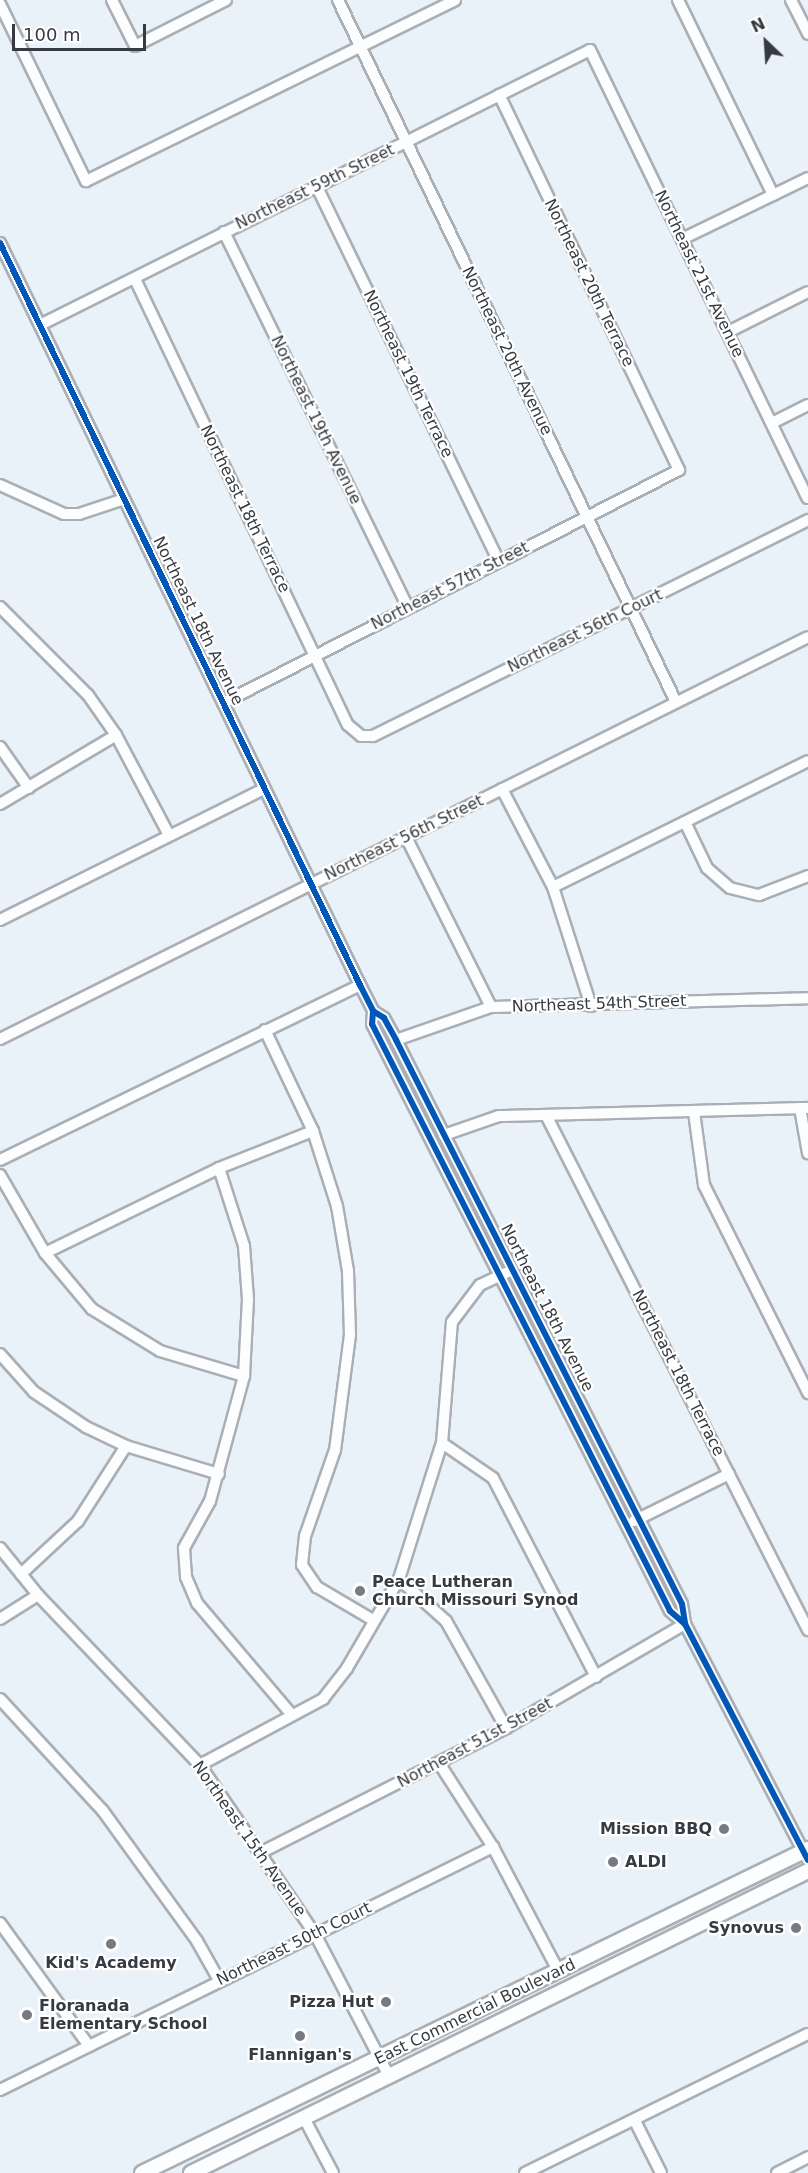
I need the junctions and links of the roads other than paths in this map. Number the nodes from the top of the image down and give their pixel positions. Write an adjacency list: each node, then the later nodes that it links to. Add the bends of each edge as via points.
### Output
1 (112, 0): 2 (street, via 135,46)
2 (226, 0)
3 (338, 0): 9 (street, Northeast 20th Avenue)
4 (455, 0): 9 (street)
5 (678, 0): 15 (street)
6 (791, 0): 8 (street)
7 (0, 4): 9 (street, via 86,181)
8 (808, 34)
9 (361, 48): 12 (street, Northeast 20th Avenue)
10 (590, 50): 11 (street, Northeast 59th Street); 17 (street, Northeast 21st Avenue)
11 (499, 95): 12 (street, Northeast 59th Street); 25 (street, Northeast 20th Terrace)
12 (406, 142): 14 (street, Northeast 59th Street); 29 (street, Northeast 20th Avenue)
13 (808, 178): 15 (street)
14 (317, 187): 16 (street, Northeast 59th Street); 31 (street, Northeast 19th Terrace)
15 (773, 195): 17 (street)
16 (224, 232): 19 (street, Northeast 59th Street); 33 (street, Northeast 19th Avenue)
17 (682, 239): 22 (street, Northeast 21st Avenue)
18 (0, 243): 21 (street, Northeast 18th Avenue)
19 (135, 279): 21 (street, Northeast 59th Street); 36 (street, Northeast 18th Terrace)
20 (808, 292): 22 (street)
21 (40, 325): 28 (street, Northeast 18th Avenue)
22 (728, 332): 24 (street, Northeast 21st Avenue)
23 (808, 405): 24 (street)
24 (772, 423): 27 (street, Northeast 21st Avenue)
25 (679, 470): 29 (street, Northeast 57th Street)
26 (0, 485): 28 (street, via 64,514 79,514)
27 (808, 498)
28 (124, 499): 38 (street, Northeast 18th Avenue)
29 (586, 516): 31 (street, Northeast 57th Street); 34 (street, Northeast 20th Avenue)
30 (808, 520): 34 (street, Northeast 56th Court)
31 (499, 561): 33 (street, Northeast 57th Street)
32 (0, 607): 39 (street, via 68,670)
33 (408, 607): 36 (street, Northeast 57th Street)
34 (631, 609): 37 (street, Northeast 20th Avenue); 40 (street, Northeast 56th Court, via 373,736)
35 (808, 637): 37 (street, Northeast 56th Street)
36 (315, 656): 38 (street, Northeast 57th Street); 40 (street, Northeast 18th Terrace, via 348,725)
37 (676, 702): 45 (street, Northeast 56th Street)
38 (223, 703): 44 (street, Northeast 18th Avenue)
39 (116, 735): 43 (street); 48 (street)
40 (361, 736)
41 (0, 747): 43 (street)
42 (808, 761): 47 (street)
43 (29, 788): 46 (street)
44 (264, 789): 48 (street); 51 (street, Northeast 18th Avenue)
45 (502, 789): 49 (street, Northeast 56th Street); 52 (street)
46 (0, 804)
47 (685, 822): 50 (street, via 707,868 730,888 759,895); 52 (street)
48 (169, 836): 53 (street)
49 (406, 837): 51 (street, Northeast 56th Street); 57 (street)
50 (808, 876)
51 (311, 884): 54 (street, Northeast 18th Avenue); 60 (street, Northeast 56th Street)
52 (553, 887): 56 (street)
53 (0, 920)
54 (360, 985): 58 (street, Northeast 18th Avenue); 59 (street)
55 (808, 998): 56 (street, Northeast 54th Street)
56 (591, 1006): 57 (street, Northeast 54th Street)
57 (491, 1007): 61 (street, Northeast 54th Street)
58 (373, 1011): 61 (street, Northeast 18th Avenue, via 384,1018); 73 (street, Northeast 18th Avenue, via 370,1021)
59 (265, 1030): 65 (street); 68 (street)
60 (0, 1039)
61 (396, 1040): 66 (street, Northeast 18th Avenue)
62 (804, 1108): 63 (street); 67 (street)
63 (694, 1112): 64 (street); 76 (street, via 704,1185)
64 (547, 1116): 66 (street, via 499,1116); 80 (street, Northeast 18th Terrace)
65 (314, 1131): 69 (street); 88 (street, via 337,1206 348,1271 350,1335 335,1450 305,1536 302,1565 317,1587)
66 (444, 1135): 72 (street, Northeast 18th Avenue)
67 (808, 1154)
68 (0, 1160)
69 (219, 1168): 71 (street); 75 (street, via 244,1246 248,1299)
70 (0, 1175): 71 (street)
71 (45, 1253): 75 (street, via 92,1309 128,1335 160,1351)
72 (513, 1270): 73 (street); 81 (street, Northeast 18th Avenue)
73 (500, 1276): 77 (street, via 480,1285 452,1322); 82 (street, Northeast 18th Avenue)
74 (0, 1354): 78 (street, via 34,1392 86,1427)
75 (244, 1376): 79 (street)
76 (808, 1393)
77 (442, 1443): 85 (street); 91 (street, via 493,1478)
78 (126, 1446): 79 (street); 84 (street, via 78,1521)
79 (219, 1474): 93 (street, via 184,1548 186,1577 197,1603)
80 (729, 1474): 81 (street); 90 (street, Northeast 18th Terrace)
81 (639, 1519): 82 (street); 89 (street, Northeast 18th Avenue, via 682,1604)
82 (626, 1525): 89 (street, Northeast 18th Avenue, via 670,1611)
83 (0, 1548): 84 (street, Northeast 15th Avenue)
84 (21, 1574): 86 (street, Northeast 15th Avenue)
85 (399, 1579): 88 (street); 94 (street, via 446,1621)
86 (38, 1595): 87 (street); 96 (street, Northeast 15th Avenue)
87 (0, 1619)
88 (373, 1620): 93 (street, via 347,1668 323,1699)
89 (685, 1624): 91 (street, Northeast 51st Street); 99 (street, Northeast 18th Avenue)
90 (808, 1630)
91 (596, 1677): 94 (street, Northeast 51st Street)
92 (0, 1699): 104 (street, via 103,1811 197,1941)
93 (292, 1715): 96 (street)
94 (506, 1728): 95 (street, Northeast 51st Street)
95 (439, 1763): 97 (street); 98 (street, Northeast 51st Street)
96 (200, 1765): 98 (street, Northeast 15th Avenue)
97 (493, 1847): 102 (street, Northeast 50th Court); 103 (street)
98 (260, 1853): 102 (street, Northeast 15th Avenue)
99 (806, 1854): 103 (main road, East Commercial Boulevard)
100 (808, 1871): 108 (main road, East Commercial Boulevard)
101 (0, 1923): 106 (street)
102 (315, 1934): 104 (street, Northeast 50th Court); 107 (street, Northeast 15th Avenue)
103 (559, 1972): 107 (main road, East Commercial Boulevard)
104 (219, 1980): 106 (street, Northeast 50th Court)
105 (808, 2034): 111 (street)
106 (89, 2046): 109 (street, Northeast 50th Court)
107 (380, 2058): 108 (street, Northeast 15th Avenue); 113 (main road, East Commercial Boulevard)
108 (389, 2076): 110 (main road, East Commercial Boulevard)
109 (0, 2090)
110 (304, 2118): 114 (main road, East Commercial Boulevard); 115 (street)
111 (634, 2121): 116 (street); 117 (street)
112 (808, 2157): 118 (street)
113 (142, 2173)
114 (190, 2173)
115 (333, 2173)
116 (525, 2173)
117 (661, 2173)
118 (777, 2173)

